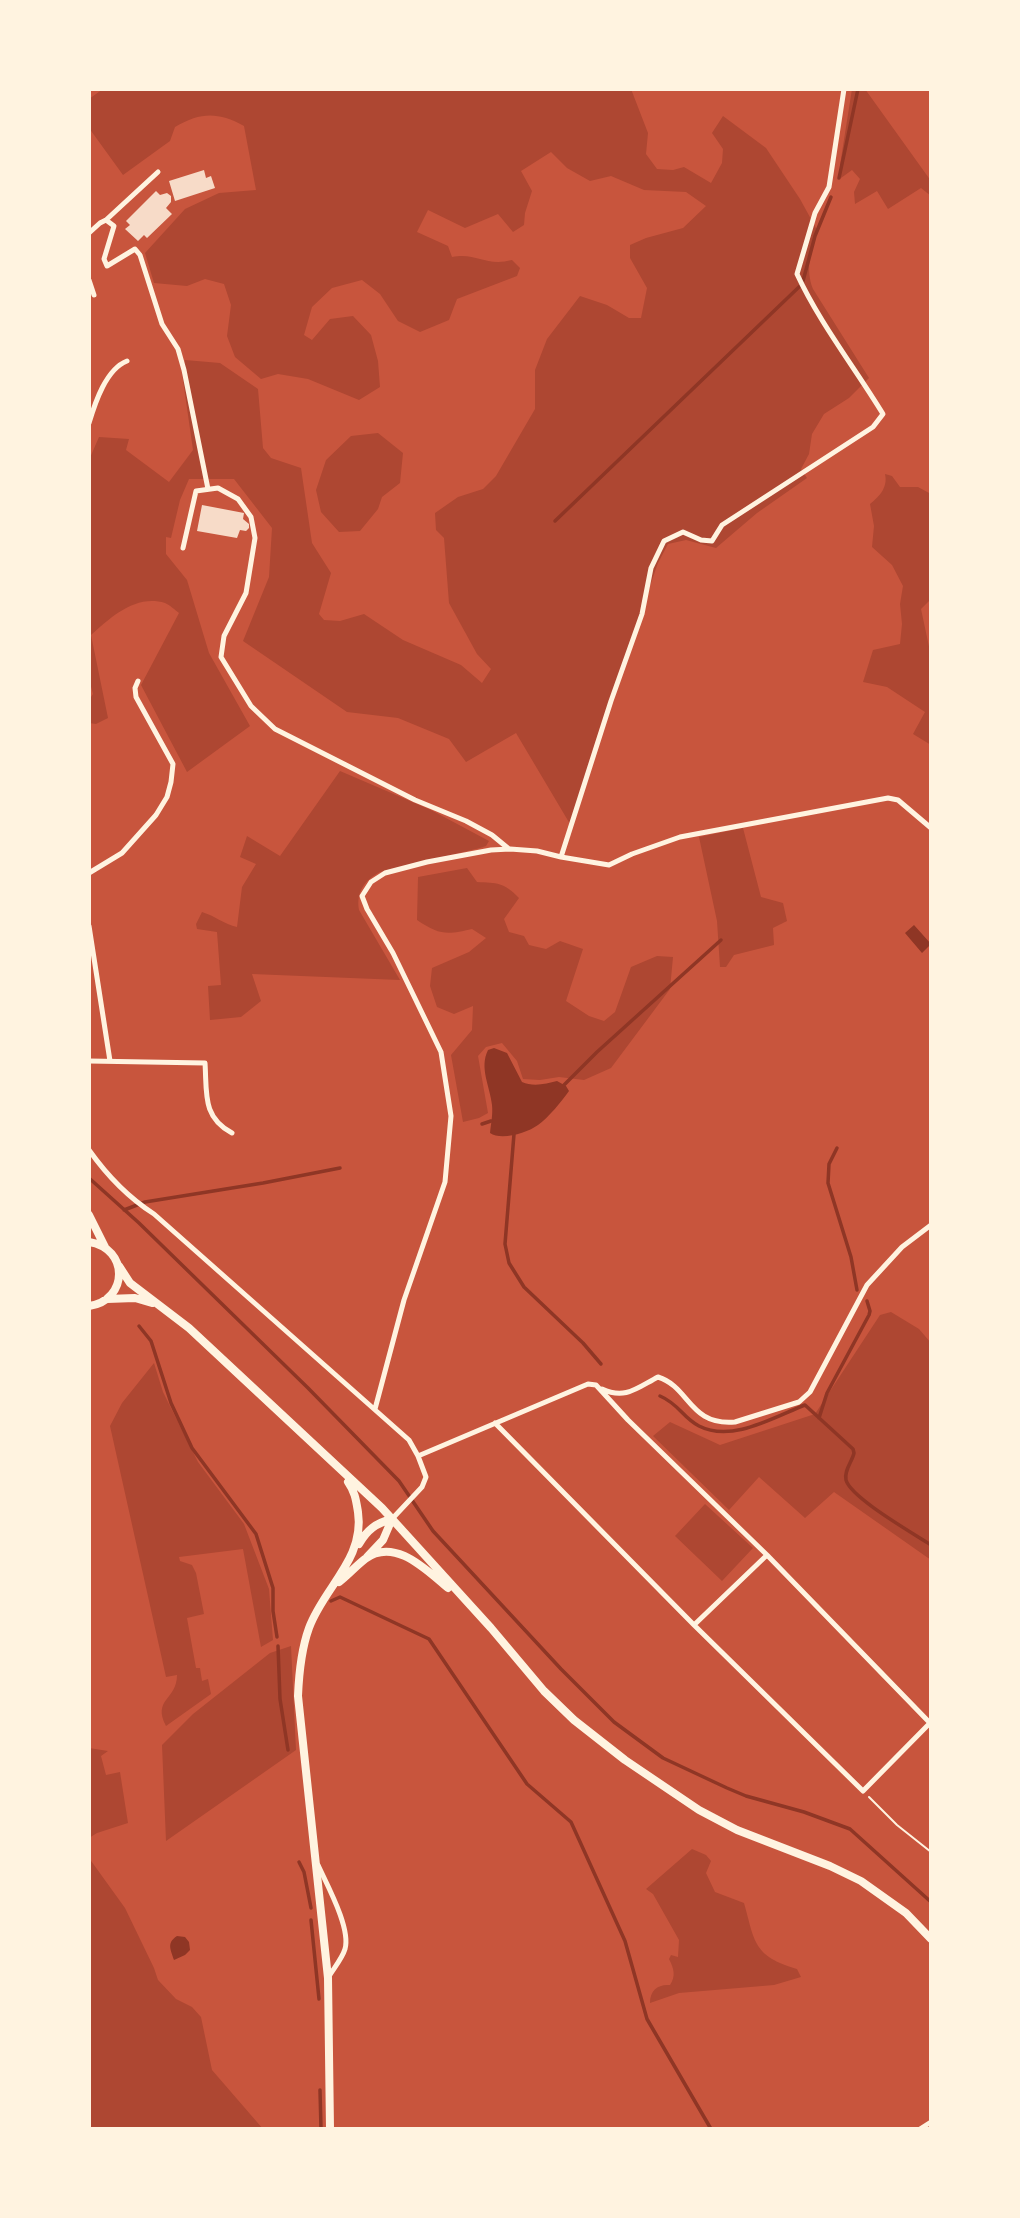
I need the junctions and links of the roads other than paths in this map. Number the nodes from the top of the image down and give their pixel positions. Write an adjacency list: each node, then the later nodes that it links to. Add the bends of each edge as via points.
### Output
1 (844, 89): 14 (street, via 829,187 815,213 797,274 808,299 883,414 873,427 722,525 712,541 683,531 664,541 651,568 642,614)
2 (158, 172): 3 (street)
3 (106, 220): 4 (street); 9 (street, via 114,226 105,250 107,267 135,248 162,324 177,349)
4 (89, 233)
5 (89, 280): 6 (street)
6 (94, 295)
7 (127, 361): 8 (street, via 118,365 105,385)
8 (89, 423)
9 (208, 489): 10 (street, via 196,491); 13 (street, via 218,488 238,499 251,517 255,538 246,593 224,636 221,657 251,706 275,729 356,772 474,825)
10 (183, 548)
11 (138, 681): 15 (street, via 136,697 173,764 171,782 156,816 130,845)
12 (931, 828): 14 (street, via 898,800 888,798 680,837 609,865)
13 (510, 849): 14 (street); 31 (street, via 385,873 371,882 362,896 441,1052 452,1116 445,1182 404,1300)
14 (561, 857)
15 (89, 873)
16 (89, 926): 18 (street)
17 (89, 1061): 18 (street)
18 (110, 1061): 19 (street, via 205,1063 208,1108 217,1123)
19 (232, 1133)
20 (89, 1150): 21 (street)
21 (92, 1158): 31 (street, via 139,1205)
22 (89, 1215): 25 (main road)
23 (931, 1225): 30 (street, via 867,1284 810,1392 799,1402 724,1423 698,1413 667,1380 658,1377 624,1394)
24 (89, 1242): 25 (main road)
25 (105, 1247): 26 (main road)
26 (118, 1266): 27 (main road, via 119,1281); 29 (main road, via 130,1283)
27 (107, 1299): 28 (main road); 29 (main road, via 135,1298)
28 (89, 1306)
29 (159, 1306): 34 (main road, via 189,1328)
30 (596, 1385): 32 (street, via 588,1384); 37 (street)
31 (375, 1409): 33 (street, via 409,1440)
32 (495, 1423): 33 (street); 41 (street)
33 (418, 1456): 35 (street, via 426,1477 422,1487)
34 (334, 1464): 35 (main road); 36 (main road, via 355,1492 359,1522)
35 (391, 1519): 36 (main road, via 367,1532); 38 (main road, via 383,1540); 40 (main road)
36 (353, 1554): 39 (main road)
37 (767, 1555): 41 (street); 41 (street, via 930,1723 863,1791)
38 (367, 1557): 39 (main road); 40 (main road, via 407,1555)
39 (334, 1586): 42 (main road, via 314,1616 300,1659 301,1741)
40 (468, 1603): 43 (main road, via 544,1691 625,1760 718,1821 861,1881 906,1913)
41 (694, 1625)
42 (316, 1861): 44 (main road); 44 (street, via 344,1928 346,1948)
43 (931, 1939)
44 (328, 1978): 46 (main road)
45 (931, 2122): 47 (street)
46 (330, 2129)
47 (920, 2129)

